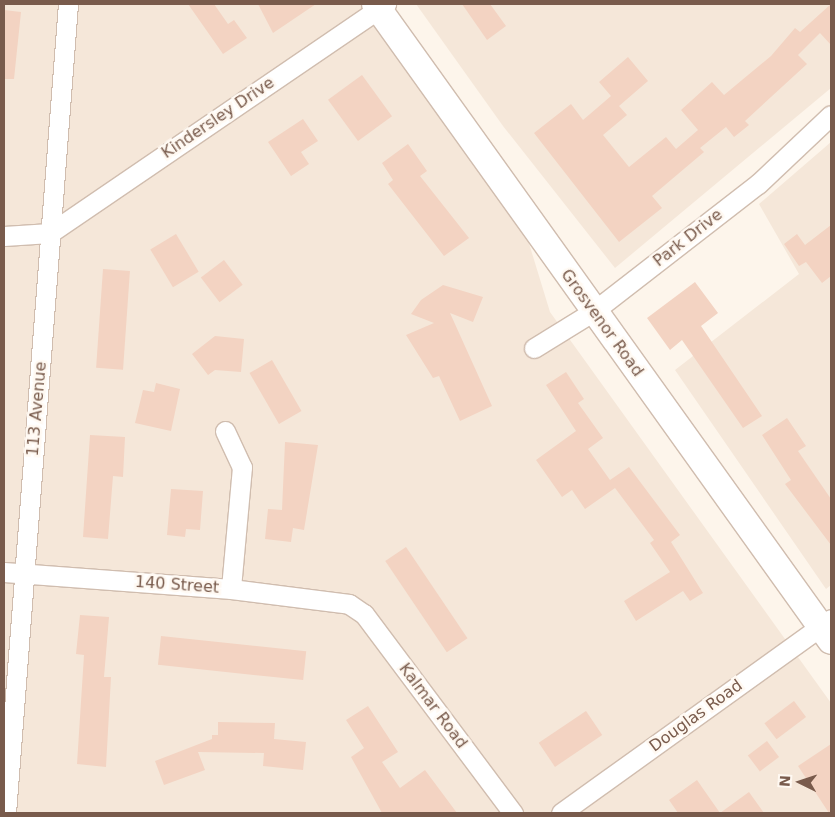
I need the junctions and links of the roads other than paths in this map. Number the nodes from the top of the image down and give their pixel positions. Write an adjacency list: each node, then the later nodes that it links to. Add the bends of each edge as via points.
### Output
1 (68, 4): 4 (street, 113 Avenue)
2 (380, 5): 4 (street, Kindersley Drive); 6 (street, Grosvenor Road)
3 (831, 115): 6 (street, Park Drive, via 758,184)
4 (50, 233): 5 (street); 10 (street, 113 Avenue)
5 (4, 236)
6 (594, 311): 7 (street, Park Drive); 13 (street, Grosvenor Road)
7 (534, 348)
8 (225, 430): 11 (street, via 242,467)
9 (4, 572): 10 (street, 140 Street)
10 (24, 574): 11 (street, 140 Street); 14 (street, 113 Avenue)
11 (231, 589): 12 (street, 140 Street)
12 (350, 604): 15 (street, Kalmar Road, via 364,614)
13 (828, 629): 16 (street, Douglas Road)
14 (6, 813)
15 (513, 813)
16 (561, 813)

